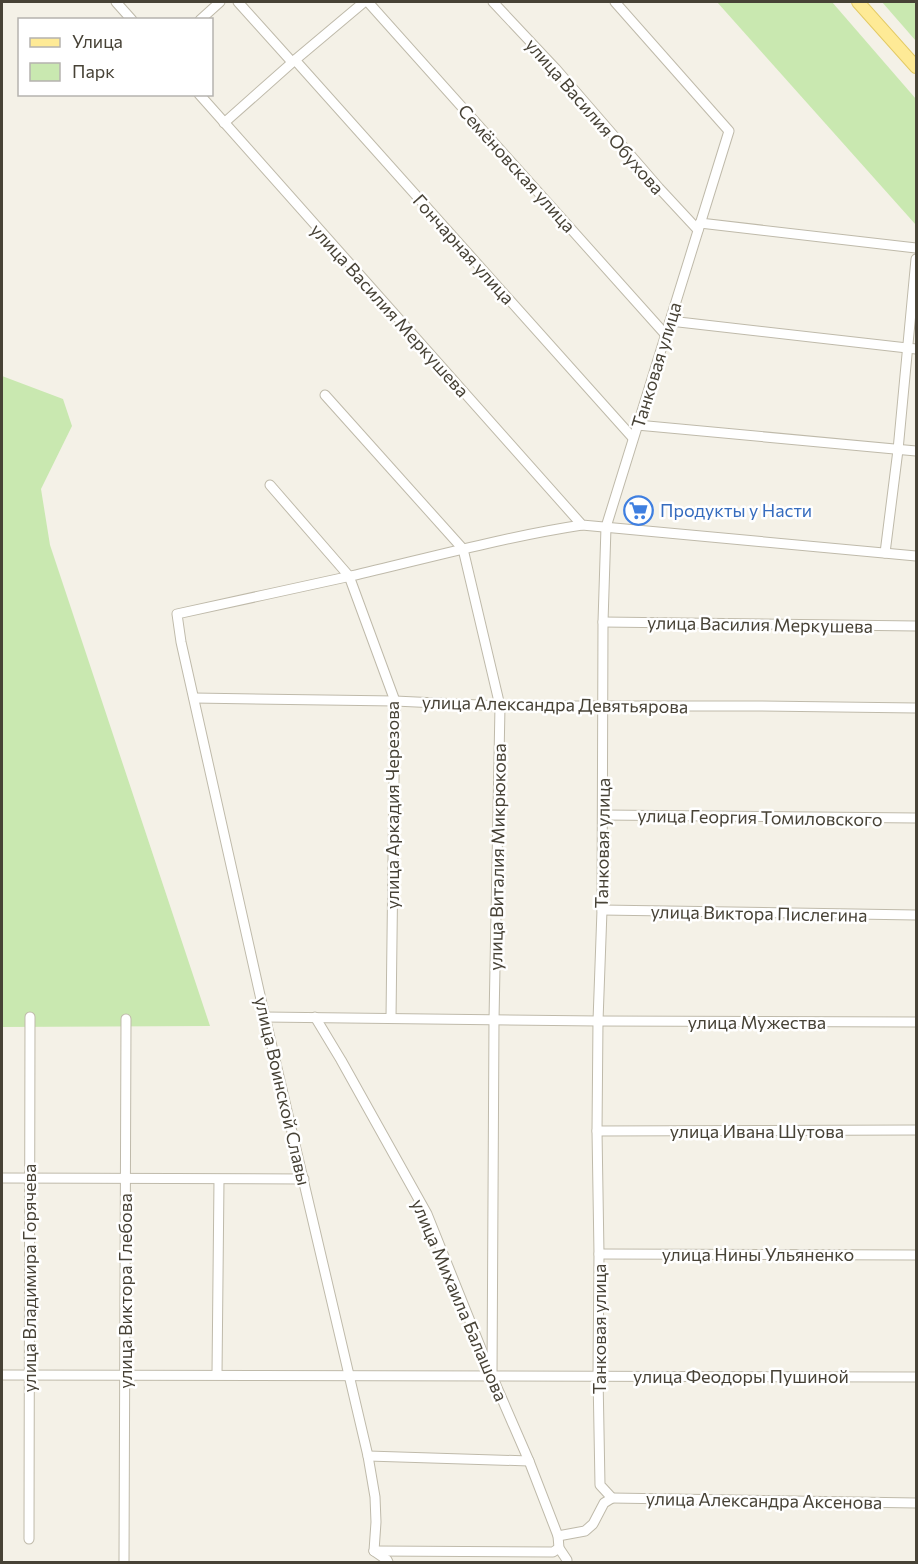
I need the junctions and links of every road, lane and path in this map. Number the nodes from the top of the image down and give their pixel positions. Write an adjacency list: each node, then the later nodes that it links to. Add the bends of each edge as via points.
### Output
1 (116, 2): 8 (street)
2 (220, 2): 9 (street)
3 (238, 2): 10 (street, Гончарная улица)
4 (366, 2): 10 (street); 18 (street, Семёновская улица)
5 (493, 2): 14 (street, улица Василия Обухова, via 659,188)
6 (615, 2): 14 (street, Танковая улица, via 729,131)
7 (858, 2): 11 (main road)
8 (130, 18)
9 (202, 18)
10 (293, 61): 13 (street); 22 (street, Гончарная улица)
11 (916, 68)
12 (201, 96): 13 (street, улица Василия Меркушева)
13 (224, 123): 26 (street, улица Василия Меркушева)
14 (699, 226): 15 (street); 17 (street, Танковая улица)
15 (916, 249)
16 (916, 259): 19 (street)
17 (670, 321): 18 (street, Танковая улица); 19 (street)
18 (665, 334): 21 (street, Танковая улица)
19 (912, 348): 23 (street)
20 (325, 395): 28 (street, улица Виталия Микрюкова)
21 (637, 425): 22 (street, Танковая улица); 23 (street)
22 (633, 438): 27 (street, Танковая улица)
23 (898, 450): 24 (street); 29 (street)
24 (916, 451)
25 (270, 485): 31 (street, улица Аркадия Черезова)
26 (582, 525): 27 (street); 28 (street)
27 (606, 527): 29 (street); 32 (street, Танковая улица)
28 (463, 549): 31 (street); 36 (street, улица Виталия Микрюкова)
29 (885, 553): 30 (street)
30 (916, 556)
31 (349, 576): 34 (street, улица Воинской Славы, via 177,614); 35 (street, улица Аркадия Черезова)
32 (603, 622): 33 (street, улица Василия Меркушева); 37 (street, Танковая улица)
33 (916, 626)
34 (194, 698): 35 (street, улица Александра Девятьярова); 44 (street, улица Воинской Славы)
35 (395, 701): 36 (street, улица Александра Девятьярова); 46 (street, улица Аркадия Черезова)
36 (500, 706): 37 (street, улица Александра Девятьярова); 48 (street, улица Виталия Микрюкова)
37 (603, 707): 38 (street, улица Александра Девятьярова); 39 (street, Танковая улица)
38 (916, 708)
39 (603, 815): 40 (street, улица Георгия Томиловского); 41 (street, Танковая улица)
40 (916, 818)
41 (602, 910): 42 (street, улица Виктора Пислегина); 49 (street, Танковая улица)
42 (916, 915)
43 (30, 1017): 55 (street, улица Владимира Горячева)
44 (265, 1017): 45 (street, улица Мужества); 56 (street, улица Воинской Славы)
45 (315, 1017): 46 (street, улица Мужества); 65 (street, улица Михаила Балашова, via 427,1214)
46 (391, 1018): 48 (street, улица Мужества)
47 (126, 1019): 54 (street, улица Виктора Глебова)
48 (494, 1020): 49 (street, улица Мужества); 65 (street, улица Виталия Микрюкова)
49 (598, 1021): 50 (street, улица Мужества); 52 (street, Танковая улица)
50 (916, 1022)
51 (916, 1130): 52 (street, улица Ивана Шутова)
52 (597, 1131): 58 (street, Танковая улица)
53 (2, 1178): 55 (street)
54 (125, 1178): 55 (street); 57 (street); 64 (street, улица Виктора Глебова)
55 (30, 1179): 60 (street, улица Владимира Горячева)
56 (304, 1179): 57 (street); 63 (street, улица Воинской Славы)
57 (219, 1180): 61 (street)
58 (599, 1254): 59 (street, улица Нины Ульяненко); 66 (street, Танковая улица)
59 (916, 1255)
60 (28, 1374): 62 (street, улица Феодоры Пушиной); 64 (street, улица Феодоры Пушиной); 73 (street, улица Владимира Горячева)
61 (217, 1374): 63 (street, улица Феодоры Пушиной); 64 (street, улица Феодоры Пушиной)
62 (2, 1375)
63 (350, 1375): 65 (street, улица Феодоры Пушиной); 68 (street, улица Воинской Славы)
64 (125, 1376): 77 (street, улица Виктора Глебова)
65 (492, 1376): 66 (street, улица Феодоры Пушиной); 69 (street, улица Михаила Балашова)
66 (598, 1376): 67 (street, улица Феодоры Пушиной); 70 (street, Танковая улица, via 600,1485)
67 (916, 1377)
68 (368, 1456): 69 (street); 75 (street, улица Воинской Славы, via 375,1497)
69 (529, 1461): 72 (street, улица Михаила Балашова)
70 (612, 1498): 71 (street, улица Александра Аксенова); 72 (street, via 604,1503 585,1531)
71 (916, 1503)
72 (558, 1536): 74 (street, улица Михаила Балашова)
73 (29, 1539)
74 (559, 1548): 75 (street, via 553,1552); 76 (street, улица Михаила Балашова)
75 (374, 1551): 78 (street)
76 (567, 1560)
77 (124, 1563)
78 (388, 1563)

